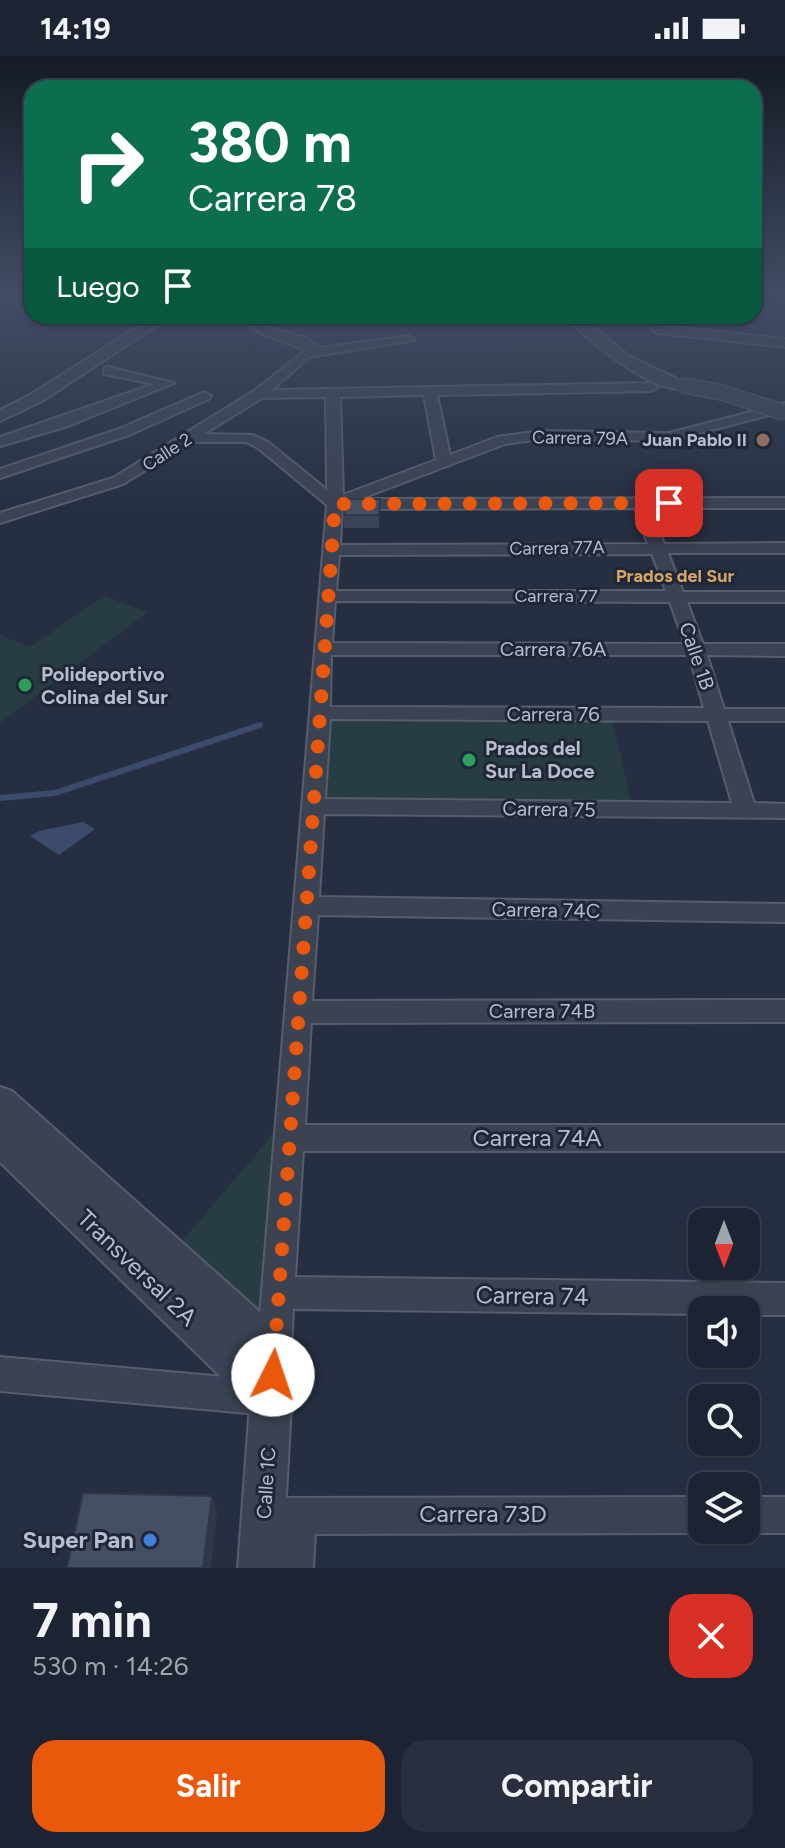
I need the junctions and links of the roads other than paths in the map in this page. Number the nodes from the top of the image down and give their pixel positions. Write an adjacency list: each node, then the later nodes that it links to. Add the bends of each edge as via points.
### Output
1 (73, 366): 14 (street, via 34,390)
2 (87, 366): 17 (street)
3 (292, 366): 12 (street, Calle 2)
4 (630, 366): 8 (street)
5 (648, 366): 8 (street)
6 (108, 371): 7 (street)
7 (168, 383): 13 (street); 19 (street)
8 (688, 383): 16 (street, bridge)
9 (651, 387): 10 (street)
10 (430, 391): 11 (street); 20 (street)
11 (333, 392): 12 (street); 24 (street, Calle 1C)
12 (259, 394): 15 (street, Calle 2)
13 (204, 396): 15 (street); 21 (street, Calle 2, via 124,432)
14 (0, 403)
15 (232, 408): 18 (street, Calle 2)
16 (783, 408): 20 (street, Carrera 79A, via 669,437 541,435 502,440)
17 (0, 416)
18 (189, 438): 24 (street, via 230,436 255,442); 25 (street, Calle 2, via 118,481)
19 (0, 442)
20 (444, 462): 24 (street, Carrera 79A)
21 (0, 474)
22 (641, 503): 23 (street); 24 (street); 26 (street, Calle 1B)
23 (785, 503)
24 (335, 504): 28 (street, Calle 1C)
25 (0, 518)
26 (657, 547): 27 (street, Carrera 77A); 28 (street, Carrera 77A); 30 (street, Calle 1B)
27 (785, 548)
28 (330, 550): 29 (street, Calle 1C)
29 (326, 596): 30 (street, Carrera 77); 32 (street, Calle 1C)
30 (676, 597): 31 (street, Carrera 77); 33 (street, Calle 1B)
31 (785, 597)
32 (322, 649): 33 (street, Carrera 76A); 35 (street, Calle 1C)
33 (696, 649): 34 (street, Carrera 76A); 36 (street, Calle 1B)
34 (785, 650)
35 (320, 713): 36 (street, Carrera 76); 38 (street, Calle 1C)
36 (716, 714): 37 (street, Carrera 76); 39 (street, Calle 1B)
37 (785, 715)
38 (314, 806): 39 (street, Carrera 75); 41 (street, Calle 1C)
39 (745, 811): 40 (street, Carrera 75)
40 (785, 811)
41 (307, 906): 42 (street, Carrera 74C); 44 (street, Calle 1C)
42 (785, 913)
43 (785, 1011): 44 (street, Carrera 74B)
44 (299, 1012): 46 (street, Calle 1C)
45 (0, 1101): 51 (street, Transversal 2A)
46 (290, 1138): 47 (street, Carrera 74A); 49 (street, Calle 1C)
47 (785, 1138)
48 (0, 1139): 53 (street, Transversal 2A)
49 (278, 1293): 50 (street, Carrera 74); 51 (street, Calle 1C)
50 (785, 1299)
51 (274, 1351): 53 (street, Calle 1C)
52 (0, 1374): 53 (street)
53 (272, 1398): 57 (street, Calle 1C)
54 (688, 1515): 57 (street, Carrera 73D)
55 (760, 1515): 56 (street)
56 (785, 1515)
57 (280, 1516): 58 (street, Calle 1C); 59 (street)
58 (260, 1568)
59 (294, 1568)

